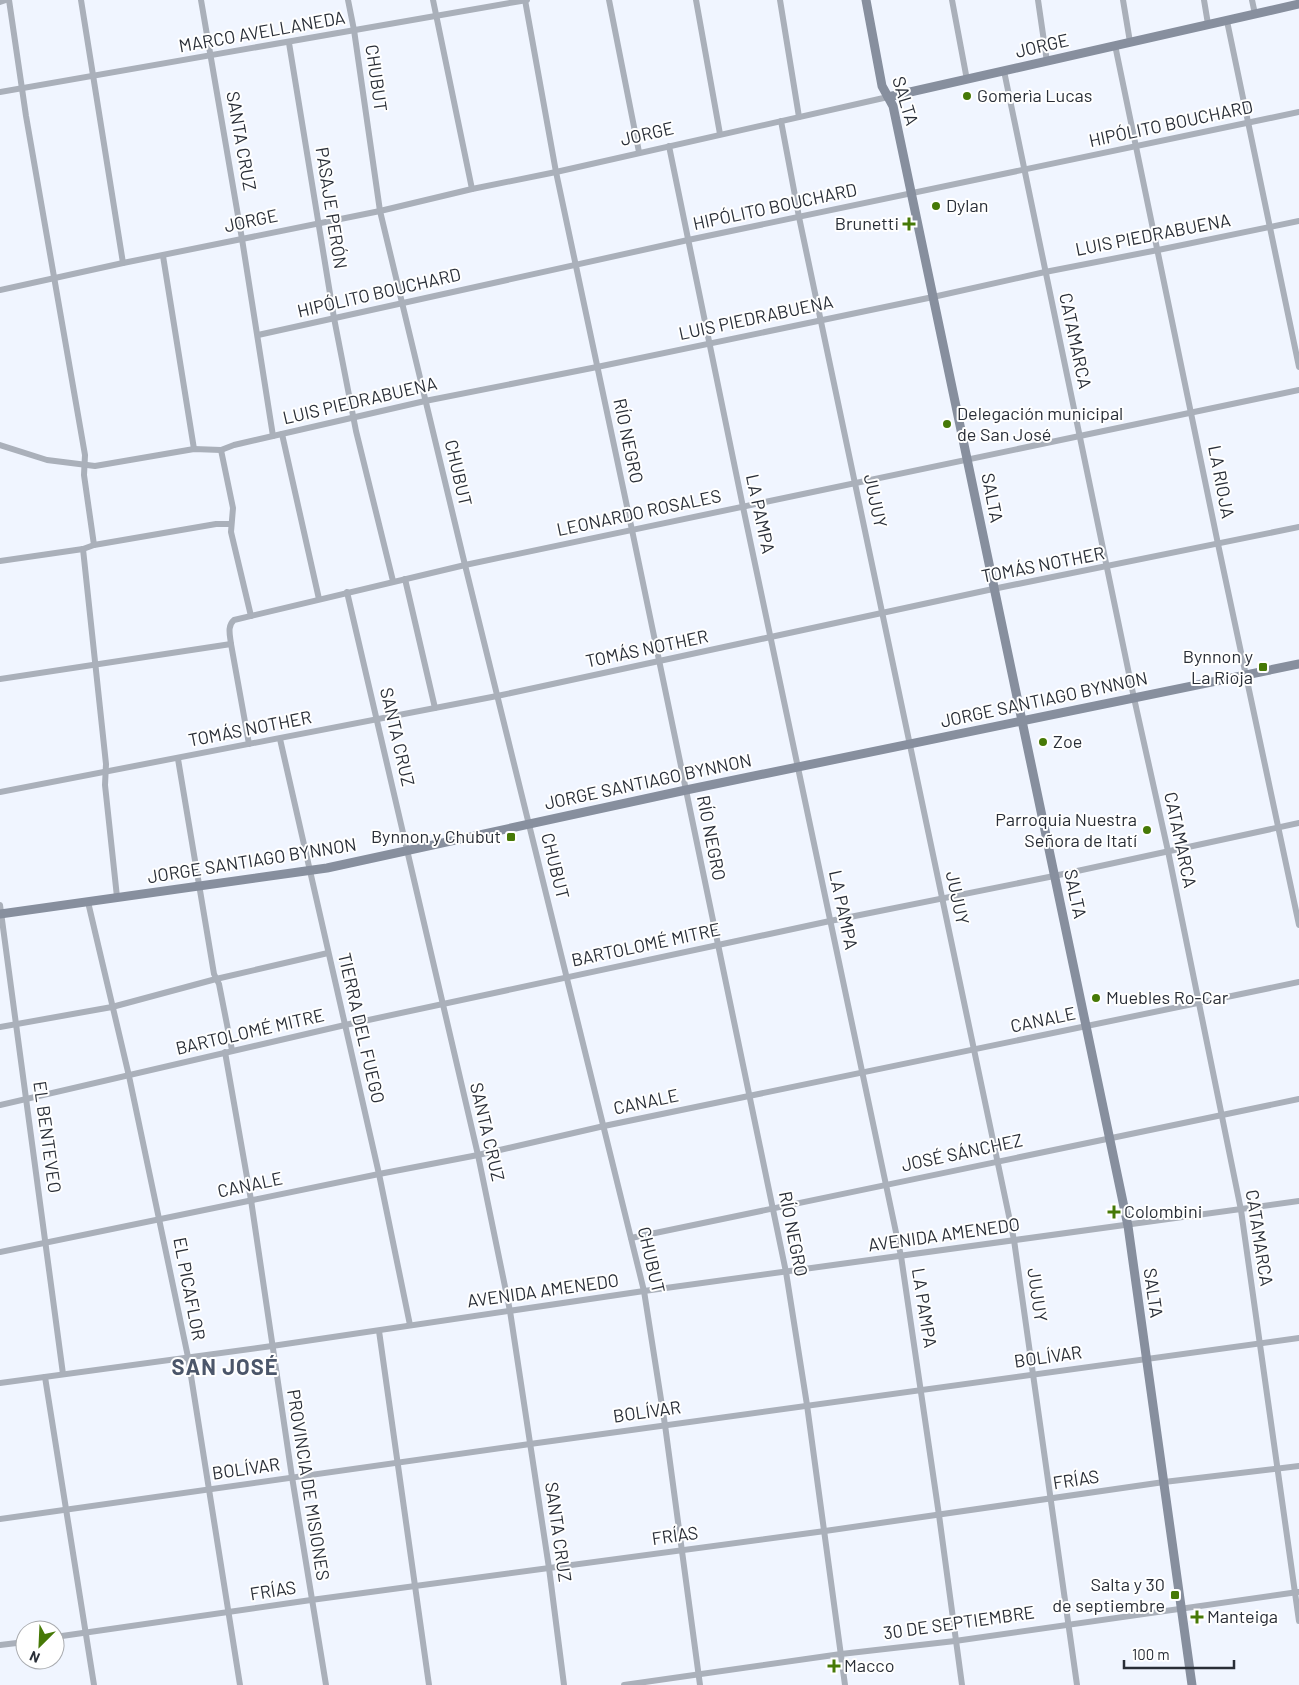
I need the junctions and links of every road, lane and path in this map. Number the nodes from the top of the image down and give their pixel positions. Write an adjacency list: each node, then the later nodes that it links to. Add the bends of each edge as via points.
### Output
1 (6, 0): 17 (street)
2 (10, 0): 32 (street)
3 (81, 0): 30 (street)
4 (201, 0): 27 (street, SANTA CRUZ)
5 (348, 0): 23 (street, CHUBUT)
6 (433, 0): 20 (street)
7 (526, 0): 20 (street, MARCO AVELLANEDA); 44 (street, RÍO NEGRO)
8 (609, 0): 42 (street)
9 (696, 0): 39 (street)
10 (780, 0): 36 (street)
11 (866, 0): 34 (street, SALTA, via 882,86)
12 (952, 0): 31 (street)
13 (1038, 0): 28 (street)
14 (1123, 0): 24 (street)
15 (1204, 0): 22 (street)
16 (1252, 0): 19 (street)
17 (0, 2)
18 (1299, 4): 19 (street, JORGE)
19 (1255, 14): 21 (street, JORGE)
20 (436, 16): 23 (street, MARCO AVELLANEDA); 45 (street)
21 (1227, 21): 22 (street, JORGE); 38 (street)
22 (1208, 24): 24 (street, JORGE)
23 (354, 30): 25 (street, MARCO AVELLANEDA); 47 (street, CHUBUT)
24 (1130, 42): 26 (street, JORGE)
25 (289, 43): 27 (street, MARCO AVELLANEDA); 50 (street, PASAJE PERÓN)
26 (1114, 45): 28 (street, JORGE); 41 (street, LA RIOJA)
27 (210, 56): 30 (street, MARCO AVELLANEDA); 52 (street, SANTA CRUZ)
28 (1047, 62): 29 (street, JORGE)
29 (1004, 71): 31 (street, JORGE); 43 (street, CATAMARCA)
30 (94, 76): 32 (street, MARCO AVELLANEDA); 56 (street)
31 (967, 80): 34 (street, JORGE)
32 (22, 89): 33 (street, MARCO AVELLANEDA); 59 (street)
33 (0, 92)
34 (888, 96): 36 (street, JORGE); 46 (street, SALTA, via 893,106)
35 (1299, 112): 38 (street, HIPÓLITO BOUCHARD)
36 (799, 117): 37 (street, JORGE)
37 (781, 121): 39 (street, JORGE); 48 (street, JUJUY)
38 (1248, 123): 41 (street, HIPÓLITO BOUCHARD); 51 (street)
39 (720, 134): 40 (street, JORGE)
40 (669, 146): 42 (street, JORGE); 53 (street, LA PAMPA)
41 (1136, 147): 43 (street, HIPÓLITO BOUCHARD); 54 (street, LA RIOJA)
42 (638, 152): 44 (street, JORGE)
43 (1023, 170): 46 (street, HIPÓLITO BOUCHARD); 58 (street, CATAMARCA)
44 (556, 172): 45 (street, JORGE); 57 (street, RÍO NEGRO)
45 (472, 188): 47 (street, JORGE)
46 (911, 194): 48 (street, HIPÓLITO BOUCHARD); 61 (street, SALTA)
47 (380, 211): 50 (street, JORGE); 62 (street, CHUBUT)
48 (799, 217): 53 (street, HIPÓLITO BOUCHARD); 64 (street, JUJUY)
49 (1299, 220): 51 (street, LUIS PIEDRABUENA)
50 (318, 224): 52 (street, JORGE); 63 (street, PASAJE PERÓN)
51 (1270, 227): 54 (street, LUIS PIEDRABUENA); 68 (street)
52 (242, 239): 55 (street, JORGE); 65 (street, SANTA CRUZ)
53 (688, 240): 57 (street, HIPÓLITO BOUCHARD); 66 (street, LA PAMPA)
54 (1158, 250): 58 (street, LUIS PIEDRABUENA); 71 (street, LA RIOJA)
55 (163, 256): 56 (street, JORGE); 77 (street)
56 (124, 263): 59 (street, JORGE)
57 (575, 265): 62 (street, HIPÓLITO BOUCHARD); 67 (street, RÍO NEGRO)
58 (1045, 272): 61 (street, LUIS PIEDRABUENA); 75 (street, CATAMARCA)
59 (54, 280): 60 (street, JORGE); 80 (street, via 85,455)
60 (0, 290)
61 (933, 297): 64 (street, LUIS PIEDRABUENA); 79 (street, SALTA)
62 (402, 302): 63 (street, HIPÓLITO BOUCHARD); 70 (street, CHUBUT)
63 (334, 318): 65 (street, HIPÓLITO BOUCHARD); 72 (street, PASAJE PERÓN)
64 (821, 320): 66 (street, LUIS PIEDRABUENA); 81 (street, JUJUY)
65 (258, 336): 74 (street, SANTA CRUZ)
66 (710, 343): 67 (street, LUIS PIEDRABUENA); 82 (street, LA PAMPA)
67 (597, 367): 70 (street, LUIS PIEDRABUENA); 85 (street, RÍO NEGRO)
68 (1299, 367)
69 (1299, 390): 71 (street, LEONARDO ROSALES)
70 (426, 401): 72 (street, LUIS PIEDRABUENA); 90 (street, CHUBUT)
71 (1191, 412): 75 (street, LEONARDO ROSALES); 86 (street, LA RIOJA)
72 (353, 418): 73 (street, LUIS PIEDRABUENA); 93 (street, PASAJE PERÓN)
73 (282, 434): 74 (street, LUIS PIEDRABUENA); 96 (street)
74 (273, 436): 78 (street, LUIS PIEDRABUENA)
75 (1079, 436): 79 (street, LEONARDO ROSALES); 91 (street, CATAMARCA)
76 (0, 446): 80 (street, via 47,460)
77 (194, 449): 78 (street); 80 (street, via 104,466)
78 (221, 450): 83 (street, via 233,508)
79 (967, 459): 81 (street, LEONARDO ROSALES); 94 (street, SALTA)
80 (84, 466): 87 (street)
81 (856, 482): 82 (street, LEONARDO ROSALES); 97 (street, JUJUY)
82 (743, 507): 85 (street, LEONARDO ROSALES); 99 (street, LA PAMPA)
83 (231, 524): 87 (street); 98 (street)
84 (1299, 527): 86 (street, TOMÁS NOTHER)
85 (632, 530): 90 (street, LEONARDO ROSALES); 101 (street, RÍO NEGRO)
86 (1218, 544): 91 (street, TOMÁS NOTHER); 104 (street, LA RIOJA)
87 (94, 545): 88 (street)
88 (83, 549): 89 (street); 102 (street)
89 (0, 561)
90 (465, 565): 92 (street, LEONARDO ROSALES); 106 (street, CHUBUT)
91 (1107, 568): 94 (street, TOMÁS NOTHER); 107 (street, CATAMARCA)
92 (405, 579): 93 (street, LEONARDO ROSALES); 108 (street)
93 (393, 581): 95 (street, LEONARDO ROSALES)
94 (994, 589): 97 (street, TOMÁS NOTHER); 110 (street, SALTA)
95 (347, 592): 96 (street, LEONARDO ROSALES); 109 (street, SANTA CRUZ)
96 (320, 599): 98 (street, LEONARDO ROSALES)
97 (883, 613): 99 (street, TOMÁS NOTHER); 113 (street, JUJUY)
98 (251, 616): 100 (street, via 230,624)
99 (771, 638): 101 (street, TOMÁS NOTHER); 115 (street, LA PAMPA)
100 (231, 644): 102 (street); 112 (street)
101 (659, 661): 106 (street, TOMÁS NOTHER); 117 (street, RÍO NEGRO)
102 (95, 664): 105 (street); 116 (street)
103 (1299, 664): 104 (street, JORGE SANTIAGO BYNNON)
104 (1246, 675): 107 (street, JORGE SANTIAGO BYNNON); 121 (street, LA RIOJA)
105 (0, 678)
106 (497, 696): 108 (street, TOMÁS NOTHER); 120 (street, CHUBUT)
107 (1134, 698): 110 (street, JORGE SANTIAGO BYNNON); 123 (street, CATAMARCA)
108 (435, 708): 109 (street, TOMÁS NOTHER)
109 (377, 720): 111 (street, TOMÁS NOTHER); 122 (street, SANTA CRUZ)
110 (1022, 720): 113 (street, JORGE SANTIAGO BYNNON); 125 (street, SALTA)
111 (280, 739): 112 (street, TOMÁS NOTHER); 124 (street, TIERRA DEL FUEGO)
112 (249, 744): 114 (street, TOMÁS NOTHER)
113 (911, 744): 115 (street, JORGE SANTIAGO BYNNON); 128 (street, JUJUY)
114 (178, 759): 116 (street, TOMÁS NOTHER); 126 (street, PROVINCIA DE MISIONES)
115 (799, 768): 117 (street, JORGE SANTIAGO BYNNON); 131 (street, LA PAMPA)
116 (106, 772): 118 (street, TOMÁS NOTHER); 127 (street)
117 (686, 790): 120 (street, JORGE SANTIAGO BYNNON); 133 (street, RÍO NEGRO)
118 (0, 792)
119 (1299, 822): 121 (street, BARTOLOMÉ MITRE)
120 (530, 824): 122 (street, JORGE SANTIAGO BYNNON); 135 (street, CHUBUT)
121 (1278, 827): 123 (street, BARTOLOMÉ MITRE); 132 (street, LA RIOJA)
122 (408, 851): 124 (street, JORGE SANTIAGO BYNNON); 139 (street, SANTA CRUZ)
123 (1168, 851): 125 (street, BARTOLOMÉ MITRE); 138 (street, CATAMARCA)
124 (309, 871): 126 (street, JORGE SANTIAGO BYNNON); 134 (street, TIERRA DEL FUEGO)
125 (1054, 876): 128 (street, BARTOLOMÉ MITRE); 143 (street, SALTA)
126 (199, 886): 127 (street, JORGE SANTIAGO BYNNON); 136 (street, PROVINCIA DE MISIONES)
127 (117, 897): 129 (street, JORGE SANTIAGO BYNNON)
128 (941, 898): 131 (street, BARTOLOMÉ MITRE); 145 (street, JUJUY)
129 (88, 902): 130 (street, JORGE SANTIAGO BYNNON); 140 (street, EL PICAFLOR)
130 (0, 911): 141 (street, EL BENTEVEO)
131 (830, 921): 133 (street, BARTOLOMÉ MITRE); 147 (street, LA PAMPA)
132 (1299, 925)
133 (717, 945): 135 (street, BARTOLOMÉ MITRE); 149 (street, RÍO NEGRO)
134 (328, 953): 136 (street); 142 (street, TIERRA DEL FUEGO)
135 (567, 977): 139 (street, BARTOLOMÉ MITRE); 154 (street, CHUBUT)
136 (216, 978): 140 (street); 146 (street, PROVINCIA DE MISIONES)
137 (1299, 982): 138 (street, CANALE)
138 (1198, 1003): 143 (street, CANALE); 153 (street, CATAMARCA)
139 (442, 1004): 142 (street, BARTOLOMÉ MITRE); 156 (street, SANTA CRUZ)
140 (112, 1006): 141 (street); 148 (street, EL PICAFLOR)
141 (16, 1025): 144 (street); 150 (street, EL BENTEVEO)
142 (345, 1025): 146 (street, BARTOLOMÉ MITRE); 158 (street, TIERRA DEL FUEGO)
143 (1086, 1026): 145 (street, CANALE); 155 (street, SALTA)
144 (0, 1027)
145 (973, 1049): 147 (street, CANALE); 157 (street, JUJUY)
146 (229, 1051): 148 (street, BARTOLOMÉ MITRE); 160 (street, PROVINCIA DE MISIONES)
147 (861, 1073): 149 (street, CANALE); 159 (street, LA PAMPA)
148 (129, 1076): 150 (street, BARTOLOMÉ MITRE); 164 (street, EL PICAFLOR)
149 (750, 1096): 154 (street, CANALE); 162 (street, RÍO NEGRO)
150 (26, 1099): 152 (street, BARTOLOMÉ MITRE); 168 (street, EL BENTEVEO)
151 (1299, 1099): 153 (street, JOSÉ SÁNCHEZ)
152 (0, 1105)
153 (1221, 1114): 155 (street, JOSÉ SÁNCHEZ); 163 (street, CATAMARCA)
154 (604, 1126): 156 (street, CANALE); 166 (street, CHUBUT)
155 (1109, 1138): 157 (street, JOSÉ SÁNCHEZ); 165 (street, SALTA)
156 (478, 1155): 158 (street, CANALE); 173 (street, SANTA CRUZ)
157 (997, 1161): 159 (street, JOSÉ SÁNCHEZ); 167 (street, JUJUY)
158 (379, 1174): 160 (street, CANALE); 174 (street, TIERRA DEL FUEGO)
159 (885, 1184): 162 (street, JOSÉ SÁNCHEZ); 170 (street, LA PAMPA)
160 (251, 1200): 164 (street, CANALE); 178 (street, PROVINCIA DE MISIONES)
161 (1299, 1201): 163 (street, AVENIDA AMENEDO)
162 (773, 1209): 166 (street, JOSÉ SÁNCHEZ); 171 (street, RÍO NEGRO)
163 (1241, 1210): 165 (street, AVENIDA AMENEDO); 177 (street, CATAMARCA)
164 (160, 1219): 168 (street, CANALE); 179 (street, EL PICAFLOR)
165 (1128, 1226): 167 (street, AVENIDA AMENEDO); 180 (street, SALTA)
166 (631, 1238): 172 (street, CHUBUT)
167 (1014, 1240): 170 (street, AVENIDA AMENEDO); 182 (street, JUJUY)
168 (46, 1243): 169 (street, CANALE); 181 (street, EL BENTEVEO)
169 (0, 1252)
170 (900, 1256): 171 (street, AVENIDA AMENEDO); 185 (street, LA PAMPA)
171 (786, 1272): 172 (street, AVENIDA AMENEDO); 186 (street, RÍO NEGRO)
172 (644, 1291): 173 (street, AVENIDA AMENEDO); 187 (street, CHUBUT)
173 (510, 1311): 174 (street, AVENIDA AMENEDO); 188 (street, SANTA CRUZ)
174 (410, 1325): 175 (street, AVENIDA AMENEDO)
175 (379, 1331): 178 (street, AVENIDA AMENEDO); 189 (street)
176 (1299, 1338): 177 (street, BOLÍVAR)
177 (1260, 1343): 180 (street, BOLÍVAR); 191 (street, CATAMARCA)
178 (272, 1346): 179 (street, AVENIDA AMENEDO); 192 (street, PROVINCIA DE MISIONES)
179 (188, 1357): 181 (street, AVENIDA AMENEDO); 194 (street, EL PICAFLOR)
180 (1146, 1358): 182 (street, BOLÍVAR); 193 (street, SALTA)
181 (63, 1374): 183 (street, AVENIDA AMENEDO)
182 (1033, 1374): 185 (street, BOLÍVAR); 195 (street, JUJUY)
183 (45, 1377): 184 (street, AVENIDA AMENEDO); 196 (street)
184 (0, 1383)
185 (921, 1390): 186 (street, BOLÍVAR); 197 (street, LA PAMPA)
186 (807, 1405): 187 (street, BOLÍVAR); 199 (street, RÍO NEGRO)
187 (665, 1425): 188 (street, BOLÍVAR); 200 (street, CHUBUT)
188 (530, 1444): 189 (street, BOLÍVAR); 201 (street, SANTA CRUZ)
189 (397, 1462): 192 (street, BOLÍVAR); 202 (street)
190 (1299, 1466): 191 (street, FRÍAS)
191 (1278, 1468): 193 (street, FRÍAS); 203 (street, CATAMARCA)
192 (292, 1477): 194 (street, BOLÍVAR); 204 (street, PROVINCIA DE MISIONES)
193 (1164, 1482): 195 (street, FRÍAS); 205 (street, SALTA)
194 (208, 1489): 196 (street, BOLÍVAR); 206 (street, EL PICAFLOR)
195 (1051, 1499): 197 (street, FRÍAS); 208 (street, JUJUY)
196 (65, 1510): 198 (street, BOLÍVAR); 209 (street)
197 (939, 1515): 199 (street, FRÍAS); 211 (street, LA PAMPA)
198 (0, 1519)
199 (825, 1531): 200 (street, FRÍAS); 214 (street, RÍO NEGRO)
200 (682, 1550): 201 (street, FRÍAS); 215 (street, CHUBUT)
201 (549, 1568): 202 (street, FRÍAS); 220 (street, SANTA CRUZ)
202 (415, 1587): 204 (street, FRÍAS); 219 (street)
203 (1297, 1592): 205 (street, 30 DE SEPTIEMBRE); 207 (street, CATAMARCA)
204 (311, 1600): 206 (street, FRÍAS); 218 (street, PROVINCIA DE MISIONES)
205 (1181, 1608): 208 (street, 30 DE SEPTIEMBRE); 226 (street, SALTA)
206 (229, 1613): 209 (street, FRÍAS); 217 (street, EL PICAFLOR)
207 (1299, 1621)
208 (1068, 1624): 211 (street, 30 DE SEPTIEMBRE); 225 (street, JUJUY)
209 (85, 1633): 210 (street, FRÍAS); 216 (street)
210 (65, 1636)
211 (956, 1641): 214 (street, 30 DE SEPTIEMBRE); 224 (street, LA PAMPA)
212 (15, 1644): 213 (street)
213 (0, 1646)
214 (841, 1654): 215 (street, 30 DE SEPTIEMBRE); 223 (street, RÍO NEGRO)
215 (699, 1674): 221 (street, 30 DE SEPTIEMBRE); 222 (street, CHUBUT)
216 (94, 1685)
217 (240, 1685)
218 (326, 1685)
219 (429, 1685)
220 (564, 1685)
221 (624, 1685)
222 (700, 1685)
223 (845, 1685)
224 (962, 1685)
225 (1077, 1685)
226 (1192, 1685)

